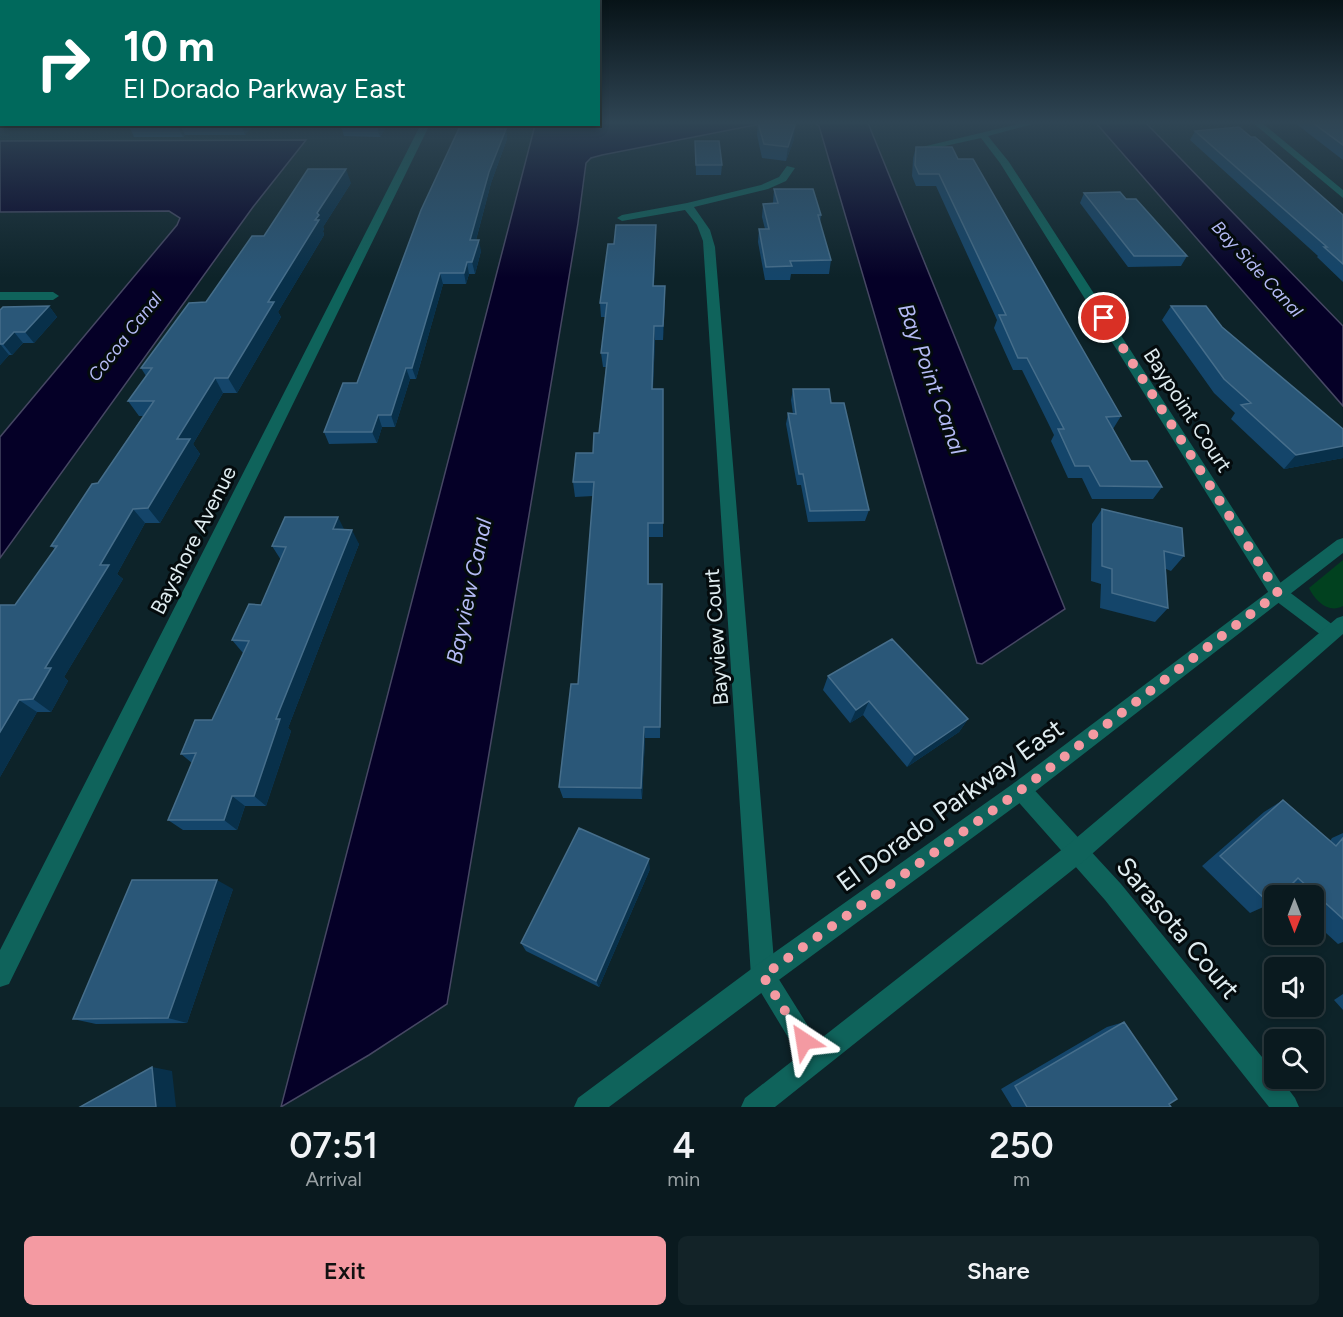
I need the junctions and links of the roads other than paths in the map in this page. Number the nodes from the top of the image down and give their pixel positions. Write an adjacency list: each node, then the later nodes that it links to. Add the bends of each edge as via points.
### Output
1 (401, 175): 15 (street, Bayshore Avenue)
2 (787, 175): 6 (street, via 771,185)
3 (1012, 175): 11 (street, Baypoint Court)
4 (1319, 175): 5 (street)
5 (1343, 195)
6 (687, 206): 7 (street); 16 (street, Bayview Court, via 704,226 710,247)
7 (622, 218)
8 (0, 296): 9 (street)
9 (53, 296)
10 (1343, 544): 11 (street, El Dorado Parkway East)
11 (1278, 593): 12 (street, Baypoint Court); 13 (street, El Dorado Parkway East)
12 (1337, 628): 14 (street)
13 (1021, 790): 14 (street, Sarasota Court); 16 (street, El Dorado Parkway East)
14 (1077, 852): 17 (street); 20 (street, Sarasota Court)
15 (0, 975)
16 (763, 976): 17 (street, Bayview Court); 18 (street, El Dorado Parkway East)
17 (815, 1058): 19 (street)
18 (587, 1107)
19 (754, 1107)
20 (1286, 1107)

